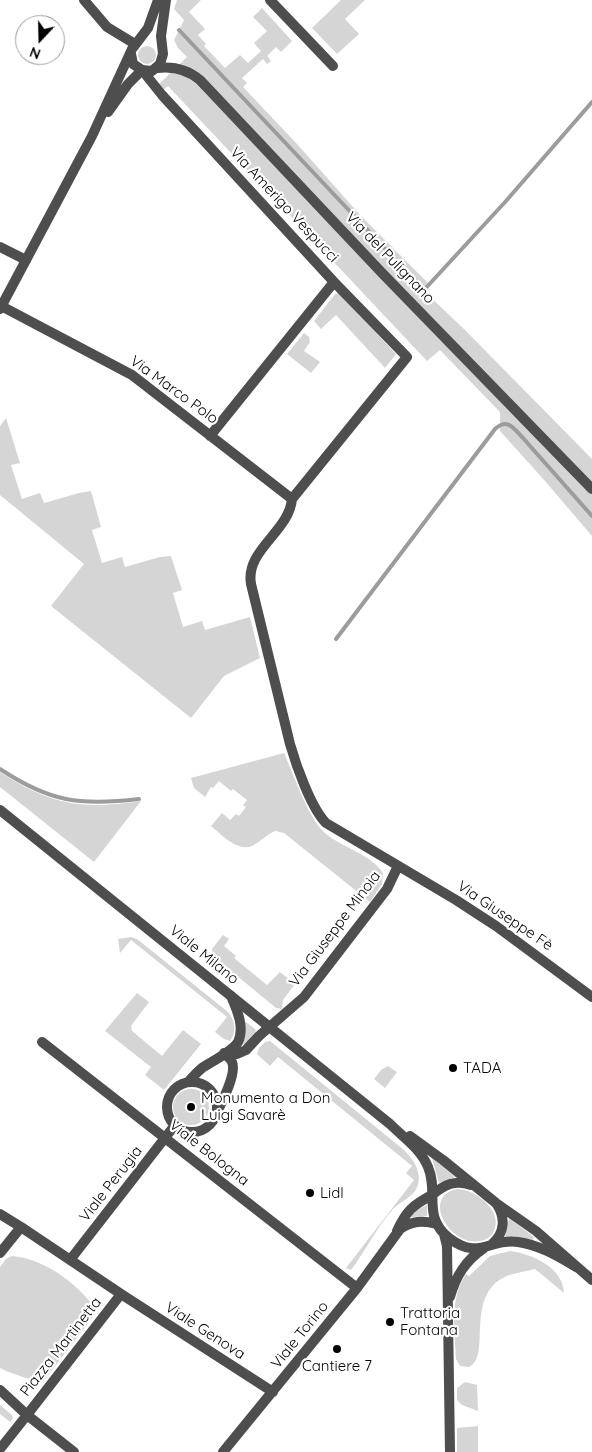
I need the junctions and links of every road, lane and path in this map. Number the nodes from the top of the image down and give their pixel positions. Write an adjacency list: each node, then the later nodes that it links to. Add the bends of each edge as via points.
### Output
1 (84, 0): 5 (street, via 107,27)
2 (158, 0): 5 (street, via 148,28)
3 (166, 0): 6 (street)
4 (270, 0): 7 (street)
5 (135, 46): 6 (street, via 150,39); 9 (street, via 133,64); 10 (street)
6 (162, 49): 8 (street, via 163,60)
7 (333, 66)
8 (156, 68): 9 (street); 17 (street, Via del Pulignano, via 180,69 200,80)
9 (142, 70): 10 (street, via 128,84); 13 (street, Via Amerigo Vespucci)
10 (92, 136): 12 (street)
11 (0, 246): 12 (street)
12 (26, 260): 14 (street)
13 (334, 282): 15 (street, Via Amerigo Vespucci); 16 (street)
14 (1, 307): 16 (street, Via Marco Polo, via 132,375)
15 (407, 357): 18 (street, Via Giuseppe Fè)
16 (210, 436): 18 (street, Via Marco Polo)
17 (592, 489)
18 (292, 499): 20 (street, Via Giuseppe Fè, via 288,516 252,564 250,576 290,744 322,819)
19 (0, 810): 21 (street, Viale Milano)
20 (398, 866): 22 (street, Via Giuseppe Fè, via 496,926); 23 (street, Via Giuseppe Minoia, via 387,889 314,985)
21 (231, 996): 23 (street, Viale Milano); 25 (street, via 240,1033 236,1045)
22 (592, 996)
23 (269, 1027): 25 (street, Via Giuseppe Minoia, via 244,1051); 28 (street, Viale Milano)
24 (42, 1042): 30 (street, Viale Bologna)
25 (224, 1053): 26 (street); 27 (street, via 233,1070)
26 (188, 1082): 27 (street, via 204,1084 211,1090 218,1104); 29 (street, via 173,1090 169,1098 168,1114)
27 (217, 1113): 29 (street, via 214,1120 201,1130 185,1131)
28 (390, 1124): 31 (street, Viale Milano, via 430,1150); 32 (street, Viale Milano, via 424,1159 431,1177)
29 (175, 1125): 30 (street, Viale Perugia)
30 (165, 1138): 41 (street, Viale Perugia); 44 (street, Viale Bologna)
31 (477, 1188): 32 (street, Viale Milano, via 463,1182 452,1183 442,1186); 33 (street, Viale Milano)
32 (432, 1195): 35 (street, Viale Milano); 37 (street, Viale Torino, via 409,1210)
33 (496, 1203): 39 (street, via 503,1227 498,1238); 42 (street, Viale Milano, via 536,1231)
34 (0, 1214): 36 (street)
35 (437, 1224): 37 (street, Viale Torino, via 414,1222); 38 (street, Viale Milano)
36 (21, 1227): 40 (street); 41 (street, Piazza Martinetta)
37 (395, 1234): 44 (street, Viale Torino)
38 (444, 1234): 39 (street, Viale Milano, via 464,1246 477,1249); 46 (street, via 447,1246)
39 (488, 1246): 42 (street, Viale Milano, via 512,1241 528,1244); 46 (street, via 468,1261 459,1273)
40 (0, 1253)
41 (70, 1260): 45 (street, Piazza Martinetta)
42 (578, 1268): 43 (street, Viale Milano)
43 (592, 1280)
44 (357, 1288): 48 (street, Viale Torino)
45 (121, 1294): 48 (street, Viale Genova); 49 (street, Piazza Martinetta)
46 (447, 1310): 53 (street)
47 (0, 1390): 49 (street, Piazza Martinetta)
48 (273, 1392): 52 (street, Viale Torino)
49 (26, 1415): 50 (street); 51 (street)
50 (0, 1449)
51 (74, 1452)
52 (223, 1452)
53 (450, 1452)

